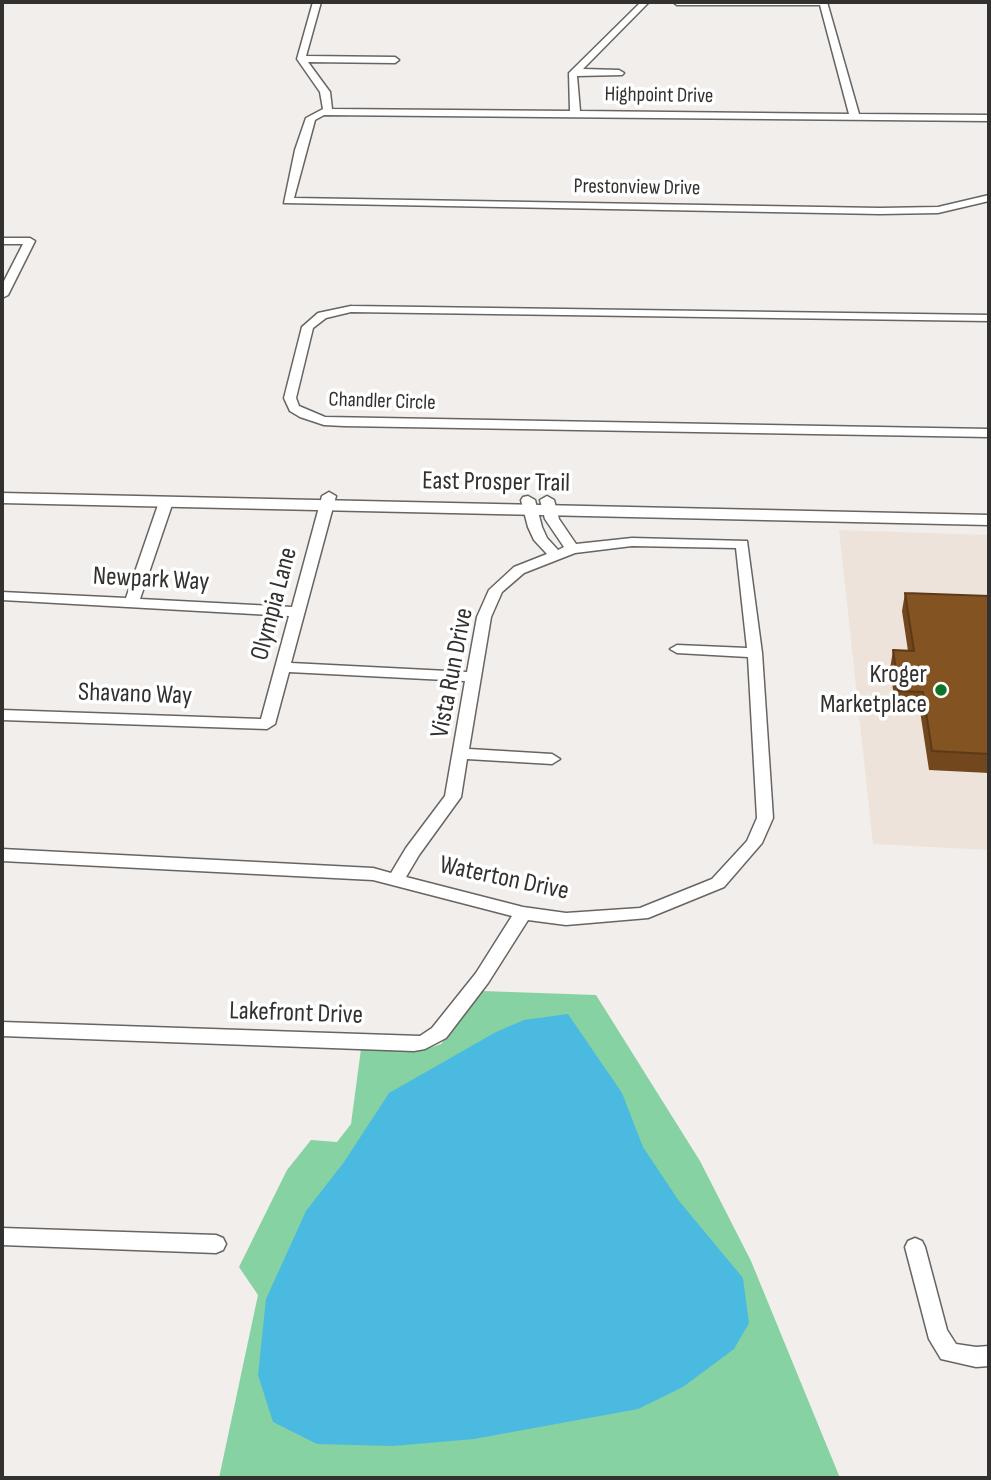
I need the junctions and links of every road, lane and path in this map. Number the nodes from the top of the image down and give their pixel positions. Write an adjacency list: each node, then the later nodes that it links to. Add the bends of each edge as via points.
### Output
1 (317, 2): 4 (street)
2 (645, 2): 6 (street)
3 (677, 2): 10 (street, via 824,4)
4 (301, 59): 5 (street); 8 (street, via 325,92)
5 (395, 60)
6 (576, 71): 7 (street); 9 (street, via 572,79)
7 (619, 73)
8 (328, 111): 9 (street, Highpoint Drive); 12 (street, Prestonview Drive, via 311,118 288,201 880,211 938,210)
9 (575, 114): 10 (street, Highpoint Drive)
10 (855, 117): 11 (street, Highpoint Drive)
11 (989, 118)
12 (989, 198)
13 (2, 241): 14 (street, via 30,242)
14 (2, 295)
15 (989, 318): 16 (street, Chandler Circle, via 351,309 322,315 308,327 290,398 294,408 324,421)
16 (989, 433)
17 (2, 487): 19 (main road, East Prosper Trail)
18 (2, 498): 20 (main road, East Prosper Trail)
19 (328, 501): 20 (main road, East Prosper Trail); 21 (main road, East Prosper Trail); 30 (street, Olympia Lane)
20 (166, 502): 29 (street)
21 (529, 505): 22 (main road, East Prosper Trail); 27 (street, via 541,540)
22 (548, 505): 23 (main road, East Prosper Trail); 24 (main road, East Prosper Trail); 26 (street)
23 (989, 508)
24 (989, 520)
25 (742, 544): 26 (street, Vista Run Drive, via 632,542); 32 (street, Waterton Drive)
26 (572, 549): 27 (street, Vista Run Drive)
27 (554, 555): 34 (street, Vista Run Drive, via 519,570 496,590 484,617)
28 (2, 596): 29 (street, Newpark Way)
29 (132, 603): 30 (street, Newpark Way)
30 (299, 612): 33 (street, Olympia Lane)
31 (677, 649): 32 (street)
32 (755, 653): 41 (street, Waterton Drive, via 765,818 754,844 737,864 718,883 642,914 566,919)
33 (283, 667): 34 (street); 36 (street, Olympia Lane)
34 (473, 677): 37 (street, Vista Run Drive)
35 (2, 715): 36 (street, Shavano Way)
36 (267, 724)
37 (462, 754): 38 (street); 40 (street, Vista Run Drive, via 453,797)
38 (552, 759)
39 (2, 855): 40 (street, Waterton Drive, via 373,874)
40 (397, 880): 41 (street, Waterton Drive)
41 (523, 913): 42 (street, Lakefront Drive, via 482,978 439,1033 425,1042)
42 (2, 1030)
43 (2, 1236): 44 (street)
44 (216, 1244)
45 (915, 1247): 46 (street, via 937,1332 949,1352)
46 (989, 1356)

